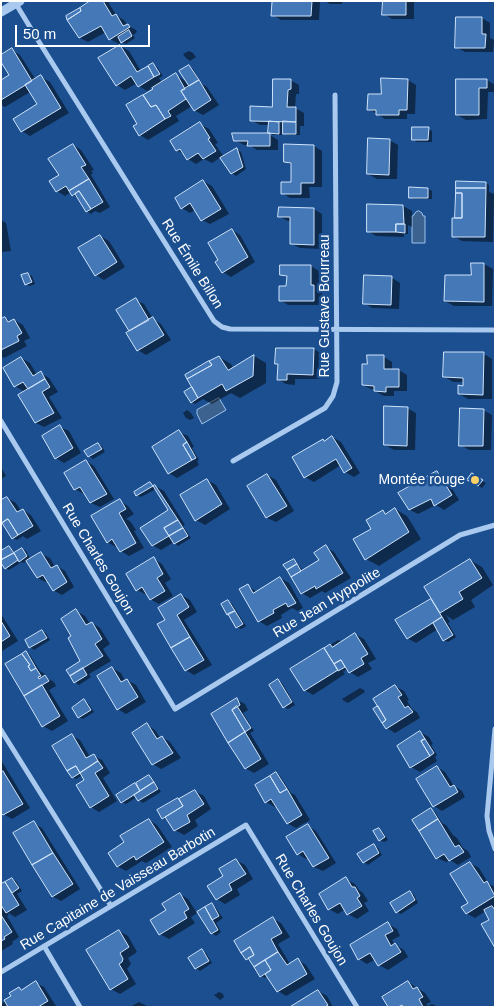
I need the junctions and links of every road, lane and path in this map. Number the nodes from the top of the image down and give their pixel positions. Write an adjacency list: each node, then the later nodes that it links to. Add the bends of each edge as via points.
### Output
1 (18, 2): 2 (street); 4 (street, Rue Émile Billon, via 36,38 214,321 230,329)
2 (1, 12)
3 (335, 95): 4 (street, Rue Gustave Bourreau)
4 (336, 330): 5 (street, Rue Émile Billon); 7 (street, Rue Gustave Bourreau, via 337,382 325,408)
5 (495, 330)
6 (1, 421): 9 (street, Rue Charles Goujon)
7 (232, 461)
8 (495, 525): 9 (street, Rue Jean Hyppolite, via 460,534)
9 (175, 709)
10 (495, 729): 13 (street, via 487,816)
11 (1, 730): 14 (street)
12 (246, 824): 14 (street, Rue Capitaine de Vaisseau Barbotin); 18 (street, Rue Charles Goujon)
13 (495, 848)
14 (111, 906): 15 (street, Rue Capitaine de Vaisseau Barbotin)
15 (44, 946): 16 (street, Rue Capitaine de Vaisseau Barbotin); 17 (street)
16 (1, 972)
17 (80, 1007)
18 (357, 1007)

